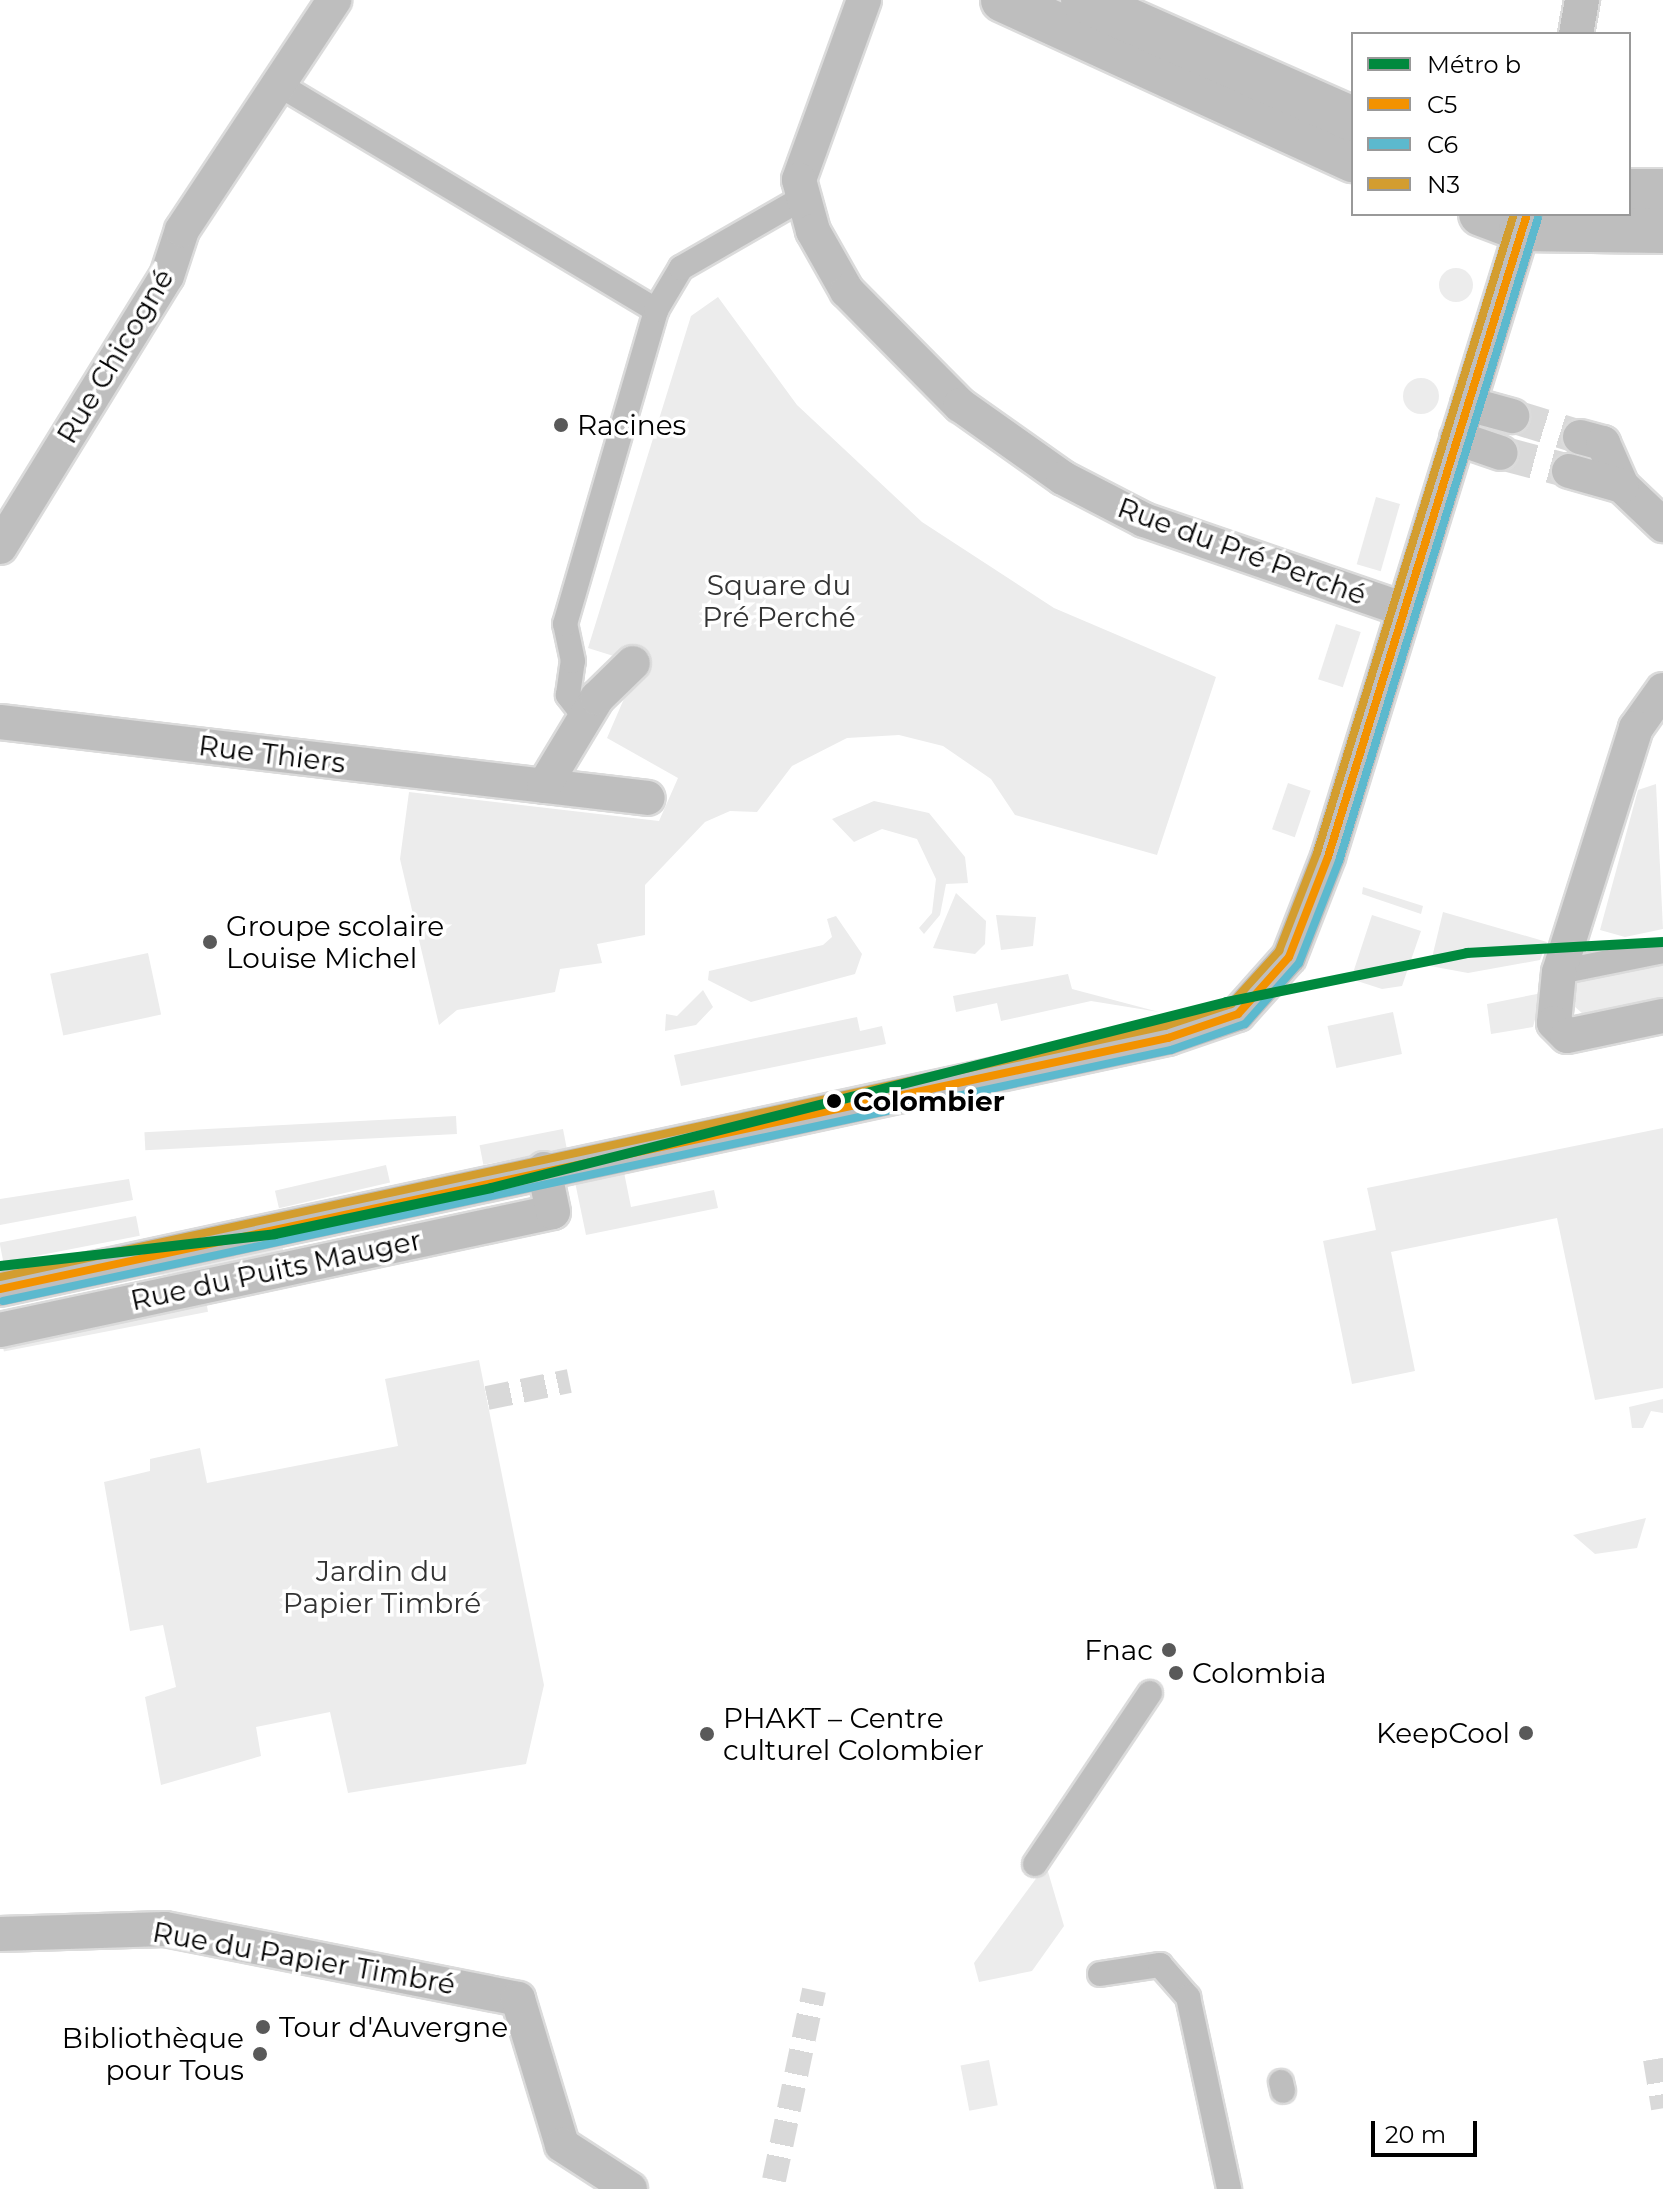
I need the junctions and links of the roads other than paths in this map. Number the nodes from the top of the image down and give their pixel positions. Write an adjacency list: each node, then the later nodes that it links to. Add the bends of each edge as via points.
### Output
1 (334, 0): 7 (street, Rue Chicogné)
2 (864, 0): 12 (street, via 799,180)
3 (1003, 0): 9 (main road)
4 (1083, 0): 8 (main road)
5 (1582, 0): 6 (street)
6 (1576, 32)
7 (283, 87): 16 (street); 25 (street, Rue Chicogné, via 249,122 182,230 167,276)
8 (1351, 118)
9 (1351, 159)
10 (1631, 191): 11 (main road)
11 (1663, 191)
12 (801, 199): 16 (street, via 681,268); 26 (street, Rue du Pré Perché, via 847,291 1008,445 1144,520)
13 (1492, 216): 14 (main road)
14 (1524, 222): 15 (main road); 17 (street, Rue du Puits Mauger)
15 (1663, 231)
16 (656, 310): 29 (street, via 565,624 573,661 568,695)
17 (1468, 404): 18 (street); 20 (street, Rue du Puits Mauger)
18 (1512, 416)
19 (1580, 437): 23 (street, via 1603,443)
20 (1457, 438): 21 (street); 26 (street, Rue du Puits Mauger)
21 (1501, 453)
22 (1569, 471): 23 (street)
23 (1622, 486): 24 (street)
24 (1663, 525)
25 (0, 547)
26 (1403, 609): 36 (street, Rue du Puits Mauger, via 1299,935 1268,987 1238,1014 1168,1038)
27 (633, 663): 29 (street)
28 (1663, 690): 34 (street, via 1636,728)
29 (585, 717): 31 (street)
30 (0, 722): 31 (street, Rue Thiers)
31 (544, 786): 32 (street, Rue Thiers)
32 (648, 798)
33 (1663, 951): 34 (street)
34 (1559, 972): 35 (street, via 1554,1023 1567,1036)
35 (1663, 1016)
36 (544, 1169): 37 (street, Rue du Puits Mauger); 38 (street, Rue du Puits Mauger, via 553,1212)
37 (0, 1289)
38 (0, 1330)
39 (1150, 1693): 40 (street)
40 (1035, 1864)
41 (0, 1934): 43 (street, Rue du Papier Timbré, via 165,1929 408,1972 518,1999 562,2145)
42 (1100, 1974): 44 (street, via 1160,1965 1188,1997)
43 (630, 2189)
44 (1229, 2189)

